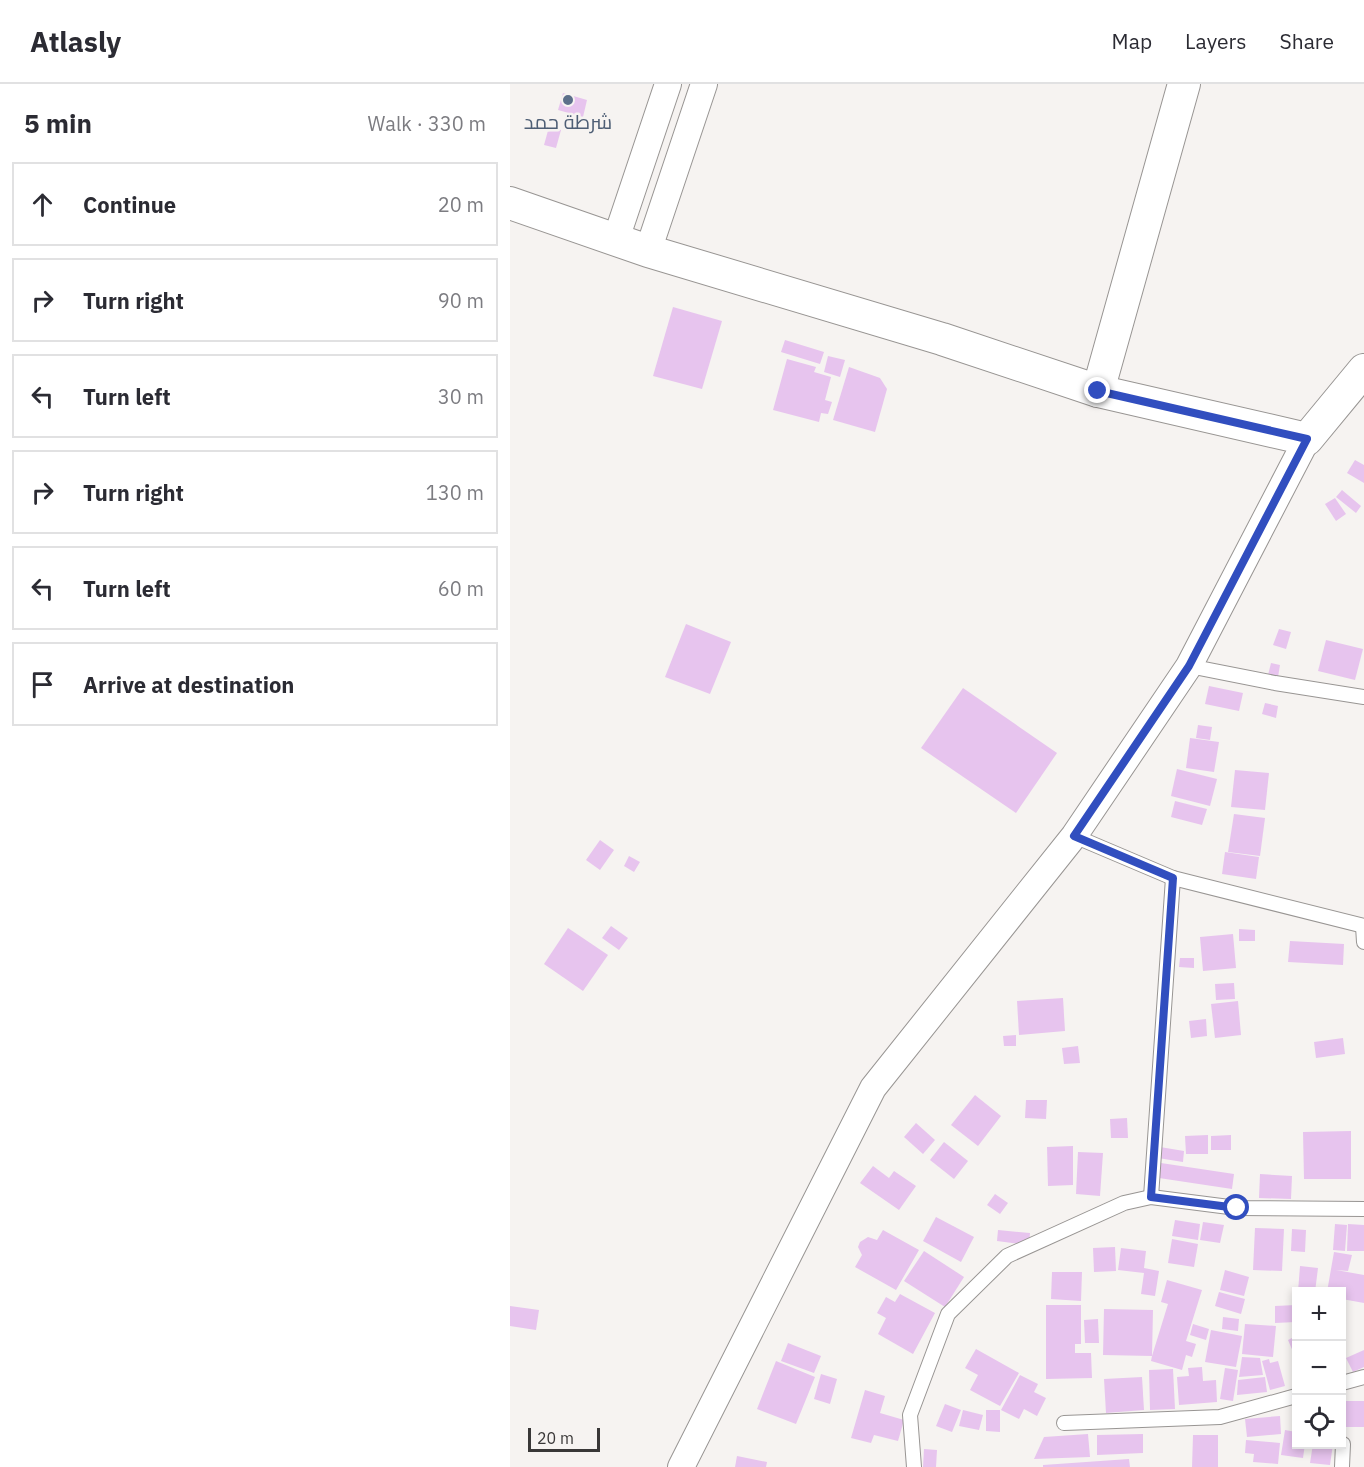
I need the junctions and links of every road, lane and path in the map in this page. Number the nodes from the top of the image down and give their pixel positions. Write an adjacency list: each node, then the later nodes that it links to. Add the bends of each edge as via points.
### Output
1 (668, 84): 5 (street)
2 (704, 84): 6 (street)
3 (1180, 85): 8 (street)
4 (510, 203): 5 (street)
5 (616, 239): 6 (street)
6 (648, 251): 8 (street, via 942,339)
7 (1364, 370): 9 (street)
8 (1098, 391): 9 (street)
9 (1307, 439): 10 (street)
10 (1189, 666): 11 (lane); 12 (street)
11 (1364, 697)
12 (1074, 836): 13 (lane); 23 (street, via 873,1088)
13 (1173, 878): 14 (lane); 16 (lane)
14 (1364, 926): 15 (lane)
15 (1364, 942)
16 (1151, 1197): 17 (lane, via 1237,1208); 24 (lane, via 1124,1203 1007,1256 948,1314 910,1415)
17 (1364, 1209)
18 (1364, 1377): 19 (lane)
19 (1346, 1382)
20 (1292, 1397): 21 (lane, via 1220,1417)
21 (1064, 1424)
22 (1343, 1449): 25 (lane)
23 (681, 1467)
24 (914, 1467)
25 (1342, 1467)

